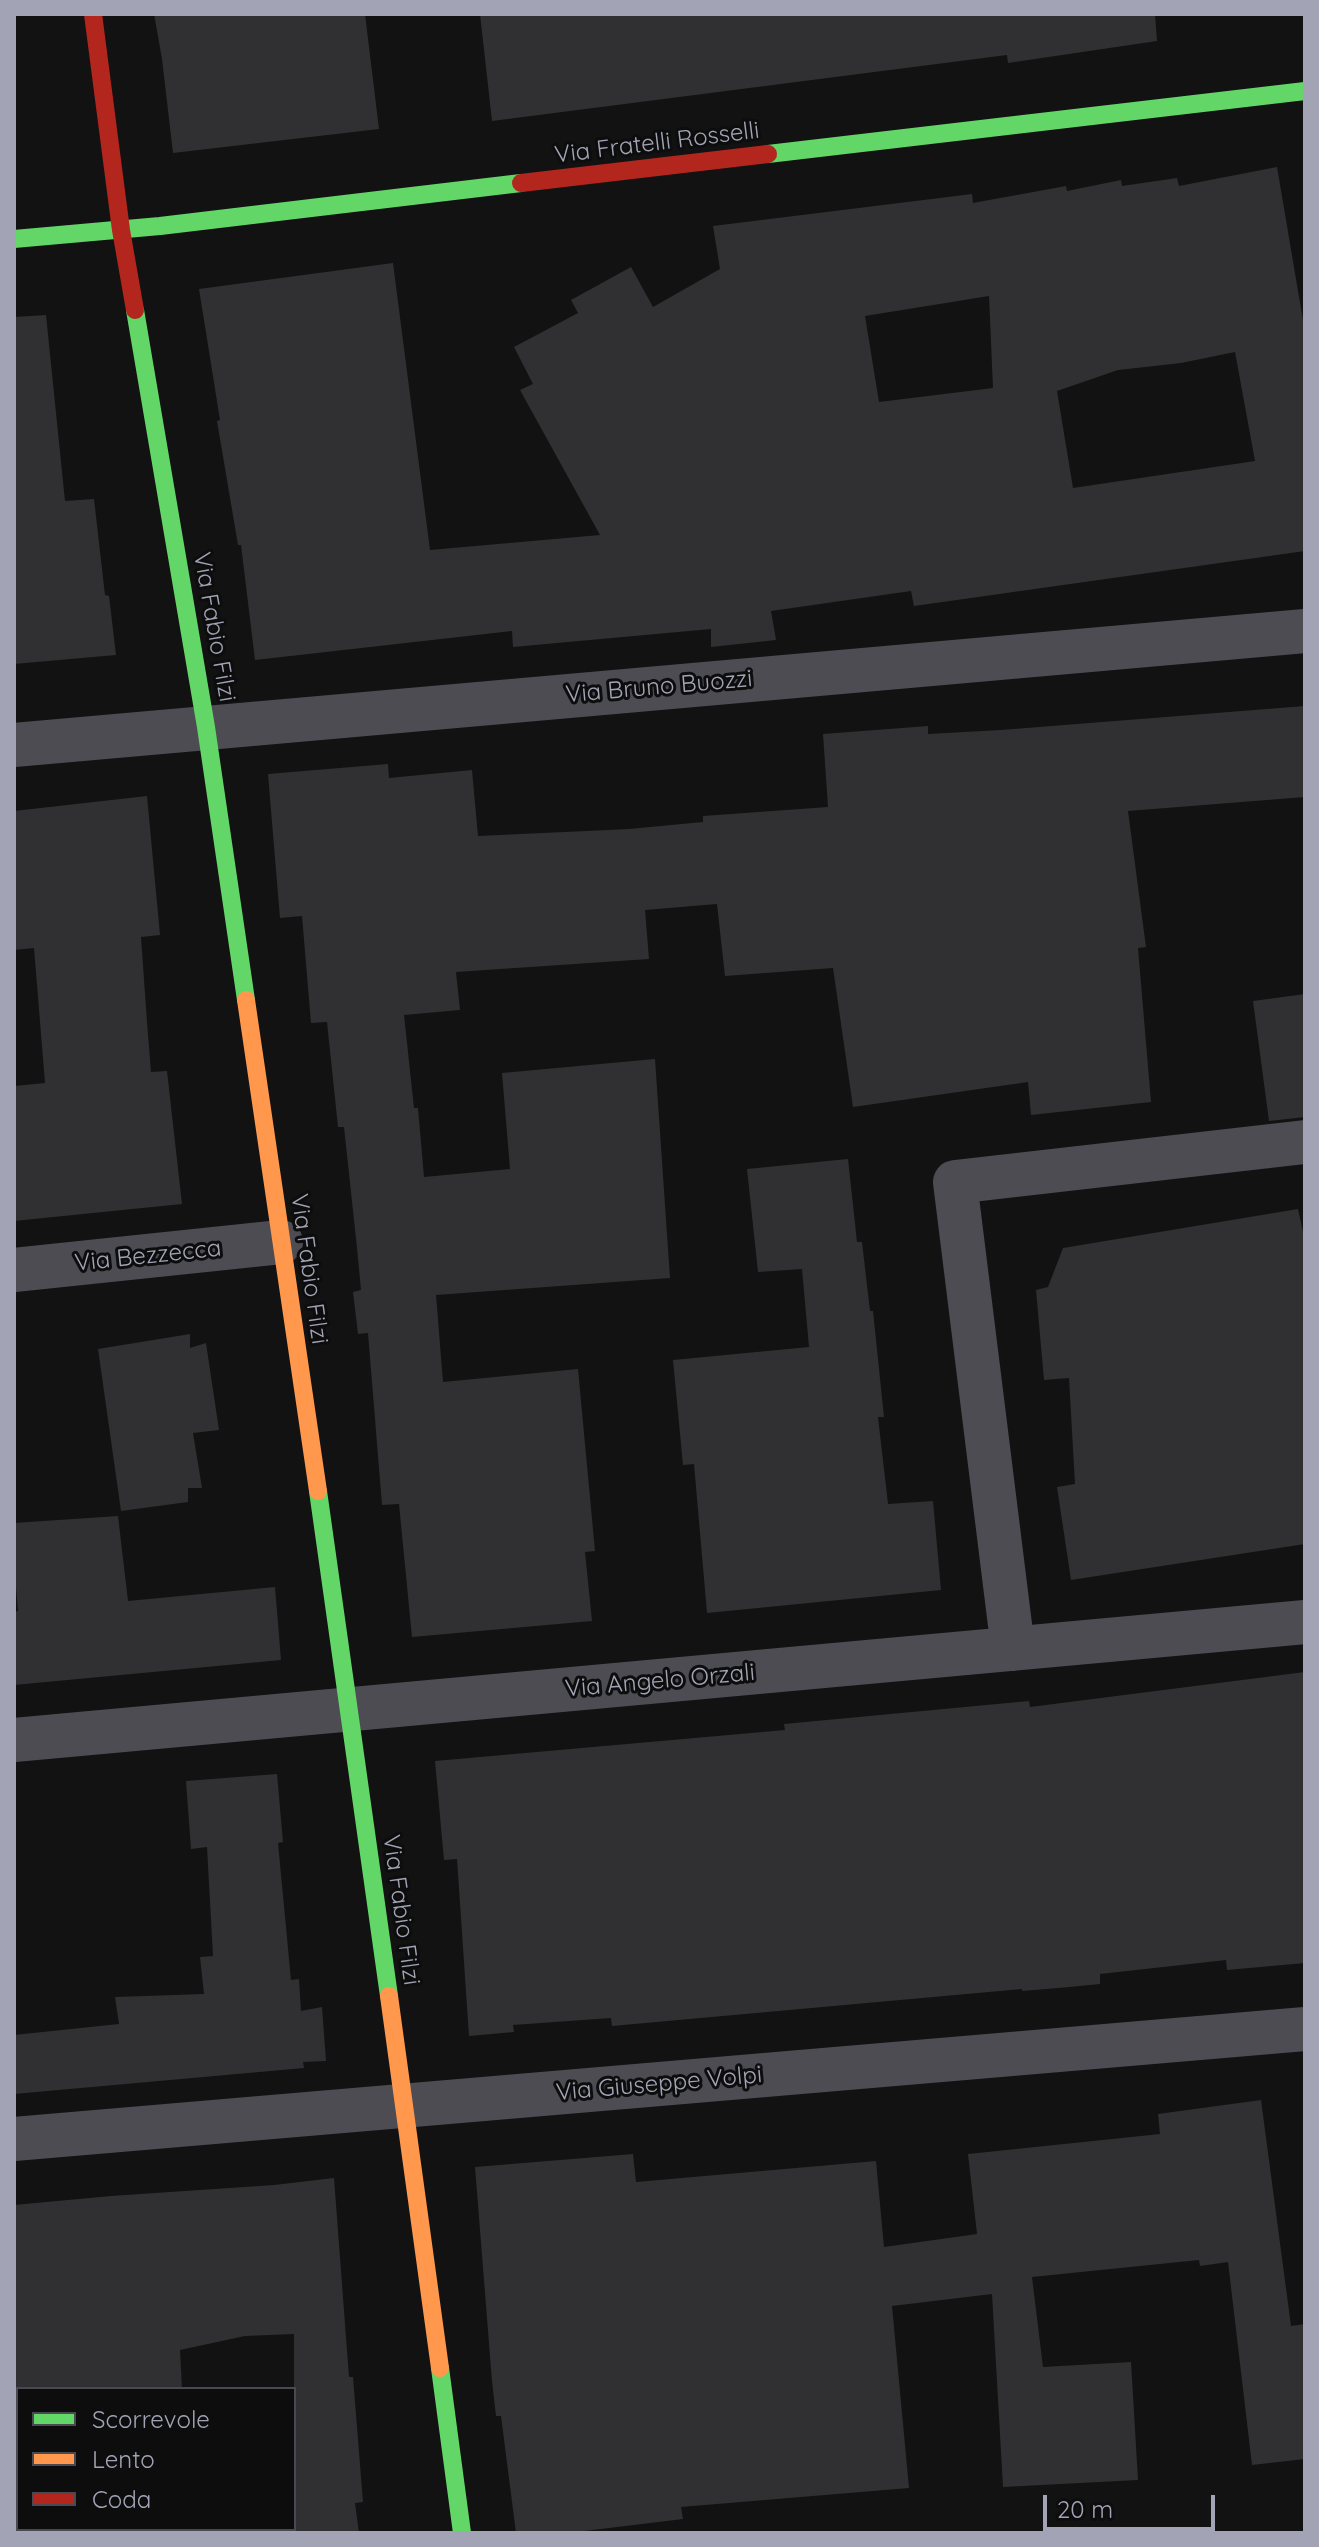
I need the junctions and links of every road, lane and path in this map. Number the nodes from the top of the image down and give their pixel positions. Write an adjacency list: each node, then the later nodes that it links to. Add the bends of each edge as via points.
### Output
1 (93, 14): 3 (street, Via Fabio Filzi)
2 (1305, 91): 3 (street, Via Fratelli Rosselli)
3 (121, 230): 4 (street, Via Fratelli Rosselli); 6 (street, Via Fabio Filzi)
4 (14, 239)
5 (1305, 631): 6 (street, Via Bruno Buozzi)
6 (206, 727): 7 (street, Via Bruno Buozzi); 9 (street, Via Fabio Filzi)
7 (14, 745)
8 (1305, 1142): 12 (street, via 955,1182)
9 (281, 1242): 10 (street, Via Bezzecca); 13 (street, Via Fabio Filzi)
10 (14, 1270)
11 (1305, 1622): 12 (street, Via Angelo Orzali)
12 (1013, 1649): 13 (street, Via Angelo Orzali)
13 (350, 1709): 14 (street, Via Angelo Orzali); 16 (street, Via Fabio Filzi)
14 (14, 1740)
15 (1305, 2029): 16 (street, Via Giuseppe Volpi)
16 (404, 2106): 17 (street, Via Giuseppe Volpi); 18 (street, Via Fabio Filzi)
17 (14, 2139)
18 (462, 2533)

